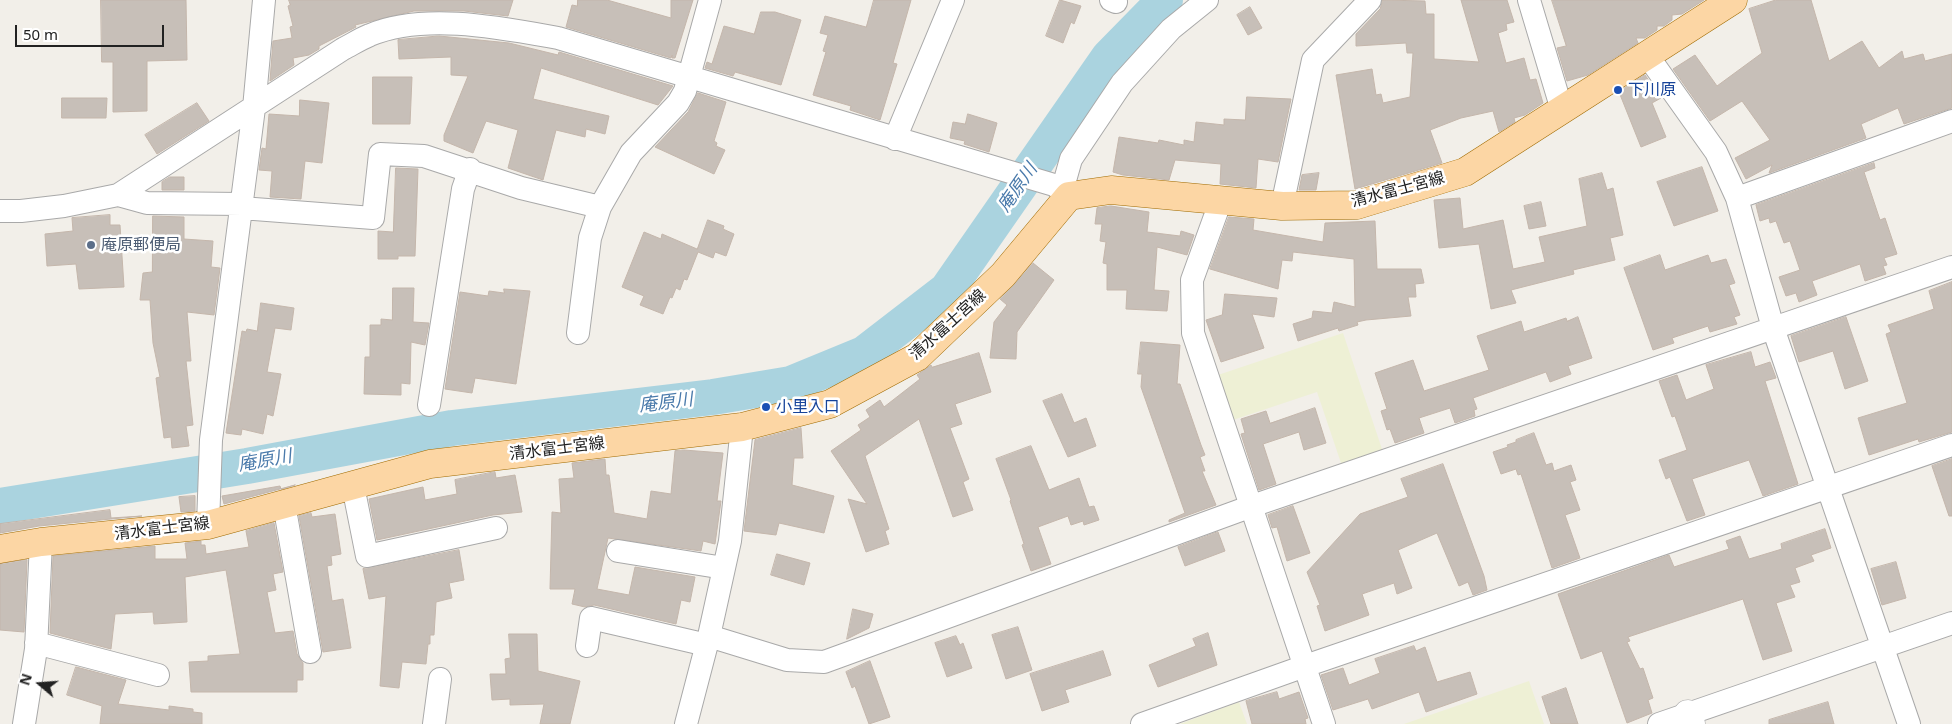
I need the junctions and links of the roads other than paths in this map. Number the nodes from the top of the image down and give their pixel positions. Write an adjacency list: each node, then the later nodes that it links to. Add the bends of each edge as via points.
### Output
1 (264, 0): 10 (street)
2 (710, 0): 9 (street)
3 (953, 0): 13 (street)
4 (1206, 0): 15 (street, via 1171,29 1122,83 1071,159)
5 (1370, 0): 20 (street, via 1313,60)
6 (1529, 0): 11 (street)
7 (1733, 0): 8 (main road, 清水富士宮線)
8 (1647, 55): 11 (main road, 清水富士宮線); 17 (street, via 1716,152)
9 (690, 78): 10 (street, via 558,38 494,27 419,25 371,34 342,49); 13 (street); 21 (street, via 678,103 631,153)
10 (254, 108): 16 (street); 19 (street)
11 (1562, 110): 20 (main road, 清水富士宮線, via 1465,172 1357,205)
12 (1952, 121): 17 (street)
13 (896, 139): 15 (street)
14 (470, 170): 19 (street, via 424,156 380,154 373,218); 21 (street, via 521,188); 26 (street, via 463,190)
15 (1062, 190): 18 (main road, 清水富士宮線, via 1111,190); 27 (main road, 清水富士宮線, via 1003,275 917,357 830,404)
16 (118, 195): 19 (street, via 147,203); 22 (street, via 64,206)
17 (1737, 198): 24 (street)
18 (1220, 200): 20 (main road, 清水富士宮線); 32 (street, via 1192,280 1193,333)
19 (241, 206): 33 (street, via 211,440)
20 (1282, 206)
21 (600, 207): 25 (street, via 590,238)
22 (0, 211)
23 (1952, 267): 24 (street)
24 (1773, 328): 30 (street); 32 (street)
25 (578, 333)
26 (429, 406)
27 (742, 427): 29 (main road, 清水富士宮線, via 430,464); 38 (street, via 730,541)
28 (1952, 445): 30 (street)
29 (353, 486): 31 (main road, 清水富士宮線); 34 (street, via 366,556)
30 (1827, 488): 43 (street); 45 (street)
31 (284, 504): 33 (main road, 清水富士宮線); 44 (street)
32 (1252, 506): 40 (street, via 824,662 786,660); 45 (street)
33 (208, 514): 35 (main road, 清水富士宮線)
34 (496, 528)
35 (41, 542): 36 (main road, 清水富士宮線); 41 (street)
36 (0, 548)
37 (618, 551): 38 (street)
38 (724, 568): 40 (street)
39 (1952, 622): 43 (street)
40 (708, 640): 42 (street, via 592,618); 51 (street)
41 (36, 643): 46 (street); 49 (street)
42 (588, 646)
43 (1881, 646): 48 (street); 55 (street)
44 (310, 652)
45 (1305, 666): 52 (street); 53 (street)
46 (158, 676)
47 (440, 679): 50 (street)
48 (1690, 719): 54 (street)
49 (24, 724)
50 (434, 724)
51 (686, 724)
52 (1142, 724)
53 (1324, 724)
54 (1659, 724)
55 (1909, 724)

